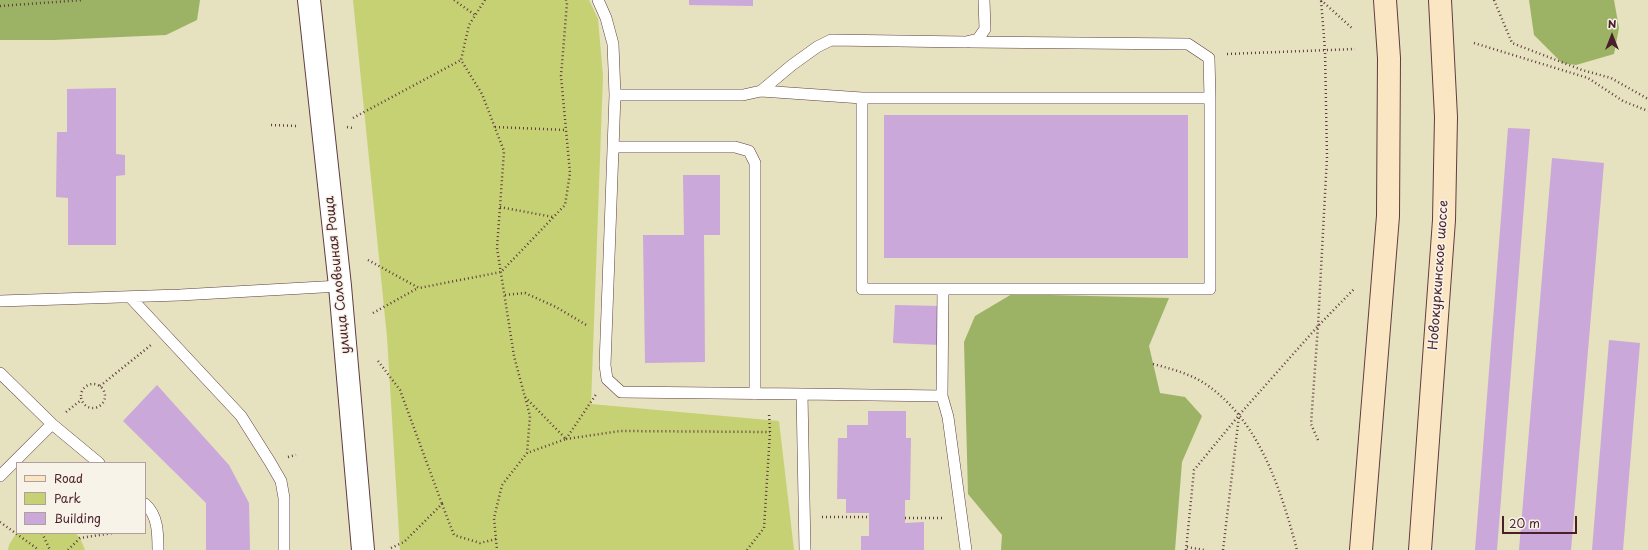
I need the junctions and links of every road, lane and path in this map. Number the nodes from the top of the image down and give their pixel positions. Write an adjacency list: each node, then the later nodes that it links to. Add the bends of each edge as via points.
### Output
1 (83, 0): 12 (path)
2 (309, 0): 35 (street, улица Соловьиная Роща)
3 (454, 0): 13 (path)
4 (485, 0): 13 (path)
5 (566, 0): 29 (path, via 561,76)
6 (598, 0): 22 (lane, via 613,44)
7 (984, 0): 15 (lane, via 985,29 978,39)
8 (1321, 0): 14 (path); 18 (path)
9 (1385, 0): 61 (main road, via 1389,58 1388,216)
10 (1440, 0): 94 (main road, Новокуркинское шоссе, via 1446,117 1444,220)
11 (1494, 0): 25 (path, via 1512,43 1582,70 1611,78)
12 (0, 6)
13 (476, 15): 20 (path, via 469,25)
14 (1353, 29)
15 (966, 42): 19 (lane, via 1188,44); 21 (lane, via 831,40 792,65)
16 (1474, 43): 26 (path, via 1588,78 1623,101)
17 (1355, 49): 18 (path)
18 (1325, 50): 19 (path, via 1220,54); 43 (path, via 1327,157)
19 (1209, 58): 24 (lane)
20 (460, 60): 27 (path); 28 (path, via 482,94)
21 (761, 91): 22 (lane, via 743,96); 23 (lane)
22 (615, 95): 30 (lane)
23 (862, 98): 24 (lane); 38 (lane, via 862,289)
24 (1210, 98): 38 (lane, via 1210,289)
25 (1648, 99)
26 (1648, 111)
27 (352, 118)
28 (495, 127): 29 (path); 31 (path, via 504,151)
29 (566, 130): 32 (path, via 570,172 565,205)
30 (613, 147): 45 (lane); 51 (lane, via 735,147 749,151 755,163)
31 (500, 207): 32 (path); 34 (path, via 497,248)
32 (553, 217): 34 (path)
33 (368, 260): 36 (path)
34 (501, 272): 36 (path); 39 (path)
35 (340, 286): 40 (lane); 84 (street, улица Соловьиная Роща)
36 (419, 288): 42 (path)
37 (1355, 288): 43 (path)
38 (943, 289): 55 (lane)
39 (504, 295): 45 (path, via 525,293 556,307); 54 (path, via 514,356)
40 (130, 297): 41 (lane); 44 (lane)
41 (0, 301)
42 (373, 313)
43 (1318, 326): 56 (path); 60 (path, via 1311,424)
44 (164, 333): 50 (path); 83 (lane, via 241,416 281,481 284,498)
45 (606, 337): 49 (lane)
46 (378, 361): 65 (path, via 400,390)
47 (1153, 364): 56 (path, via 1178,370 1207,385)
48 (0, 373): 57 (lane)
49 (607, 379): 51 (lane, via 621,392); 59 (path)
50 (100, 386): 50 (path, via 85,386 81,393 85,407 100,407 105,400 105,393)
51 (755, 394): 52 (lane)
52 (769, 394): 53 (lane); 58 (path)
53 (802, 394): 55 (lane); 67 (lane)
54 (525, 396): 59 (path); 62 (path, via 530,416)
55 (942, 396): 70 (lane, via 948,417)
56 (1240, 414): 78 (path, via 1194,470); 90 (path); 91 (path, via 1255,438 1276,483)
57 (52, 424): 63 (lane); 64 (lane)
58 (770, 432): 59 (path, via 620,431); 86 (path, via 764,528)
59 (566, 439): 62 (path)
60 (1318, 440)
61 (1368, 447): 92 (main road); 93 (main road)
62 (527, 453): 76 (path, via 502,485 494,518)
63 (98, 462)
64 (0, 476)
65 (442, 504): 76 (path, via 454,535 480,543); 77 (path, via 404,542)
66 (146, 505): 82 (lane, via 152,510 158,533)
67 (804, 517): 68 (path); 87 (lane)
68 (869, 517)
69 (905, 518): 70 (path)
70 (962, 518): 88 (lane)
71 (0, 522): 72 (path)
72 (16, 533)
73 (17, 534): 79 (path)
74 (42, 534): 80 (path)
75 (106, 534): 81 (path, via 80,538)
76 (496, 539): 85 (path)
77 (391, 548)
78 (1187, 548): 89 (path)
79 (39, 550)
80 (50, 550)
81 (68, 550)
82 (158, 550)
83 (284, 550)
84 (363, 550)
85 (497, 550)
86 (747, 550)
87 (805, 550)
88 (966, 550)
89 (1204, 550)
90 (1223, 550)
91 (1297, 550)
92 (1348, 550)
93 (1361, 550)
94 (1420, 550)

